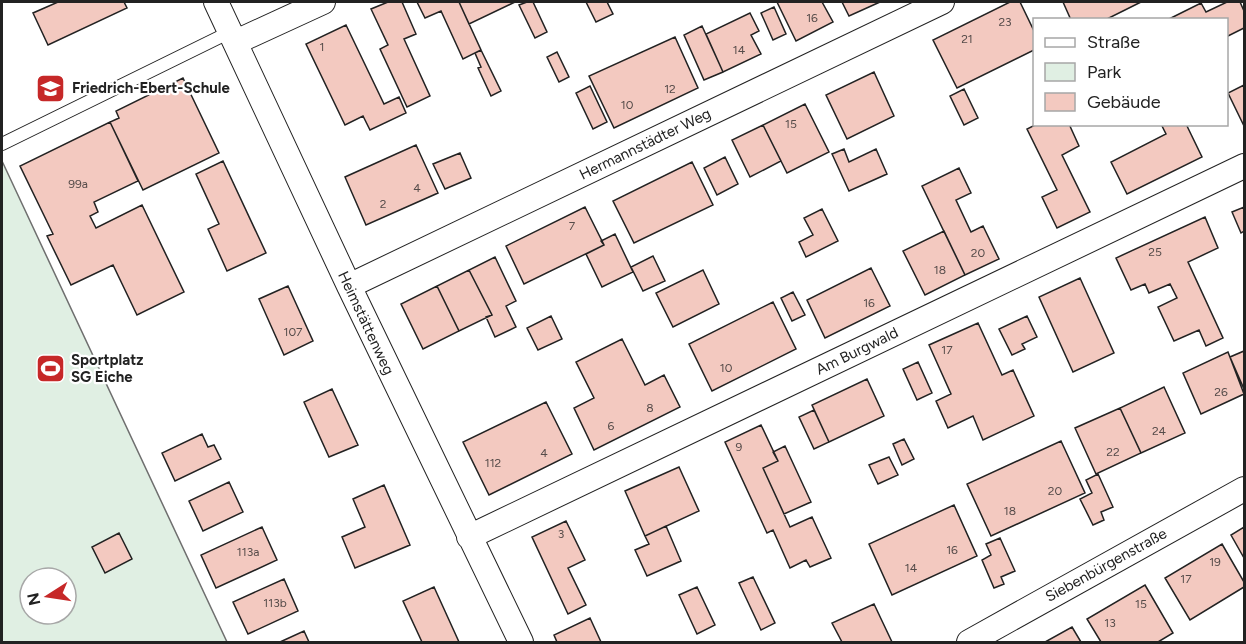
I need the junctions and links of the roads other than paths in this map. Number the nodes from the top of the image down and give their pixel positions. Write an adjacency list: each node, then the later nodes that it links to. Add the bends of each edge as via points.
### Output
1 (216, 2): 4 (street, Heimstättenweg)
2 (323, 2): 4 (street)
3 (942, 2): 7 (street, Hermannstädter Weg)
4 (233, 37): 5 (lane); 7 (street, Heimstättenweg)
5 (2, 144)
6 (1245, 166): 9 (street, Am Burgwald)
7 (349, 286): 9 (street, Heimstättenweg)
8 (1245, 489): 11 (street, Siebenbürgenstraße)
9 (468, 537): 10 (street, Heimstättenweg)
10 (521, 642)
11 (969, 642)

